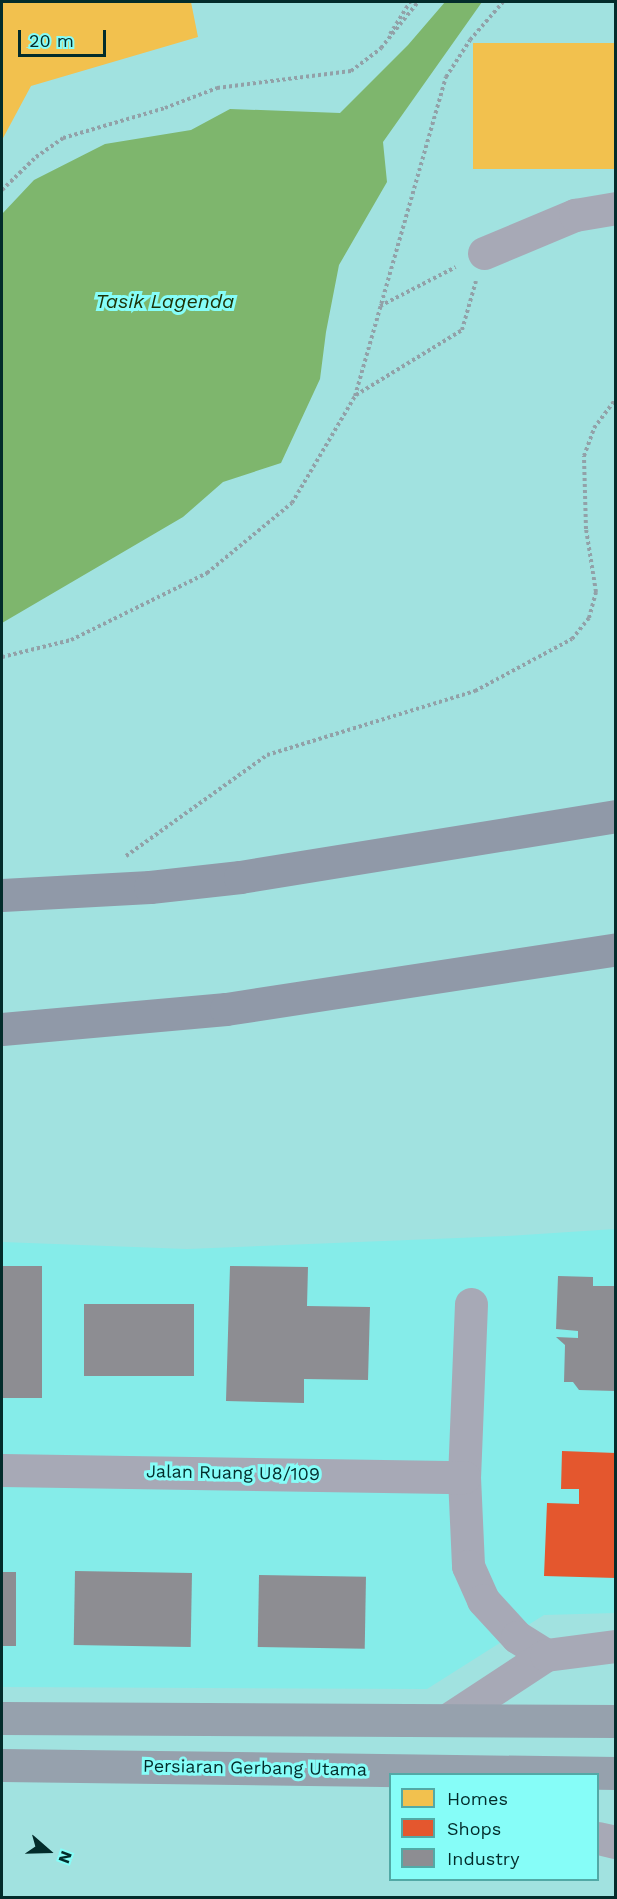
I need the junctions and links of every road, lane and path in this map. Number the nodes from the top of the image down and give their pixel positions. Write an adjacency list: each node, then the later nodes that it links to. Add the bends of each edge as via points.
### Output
1 (410, 2): 4 (path)
2 (418, 2): 4 (path)
3 (503, 2): 8 (path, via 470,40 446,77)
4 (381, 48): 5 (path, via 351,71 217,88 63,138 36,157)
5 (2, 190)
6 (615, 208): 7 (street, via 575,215)
7 (484, 253): 8 (path); 9 (path, via 462,330)
8 (380, 306): 9 (path)
9 (355, 396): 11 (path, via 292,503 207,573 70,640)
10 (615, 399): 13 (path, via 594,428 584,456 586,529 596,592 589,618 572,639 475,691 267,755)
11 (2, 657)
12 (615, 816): 14 (highway, via 240,877 150,887)
13 (124, 858)
14 (2, 895)
15 (615, 949): 16 (highway, via 226,1009)
16 (2, 1029)
17 (471, 1304): 19 (street)
18 (2, 1470): 19 (street, Jalan Ruang U8/109)
19 (464, 1477): 21 (street, via 468,1566 483,1600 517,1637)
20 (615, 1646): 21 (street)
21 (546, 1654): 23 (street)
22 (2, 1718): 23 (main road)
23 (447, 1720): 24 (main road)
24 (615, 1721)
25 (2, 1765): 26 (main road, Persiaran Gerbang Utama)
26 (465, 1773): 27 (main road, Persiaran Gerbang Utama)
27 (615, 1773)
28 (599, 1838): 29 (street)
29 (615, 1842)

